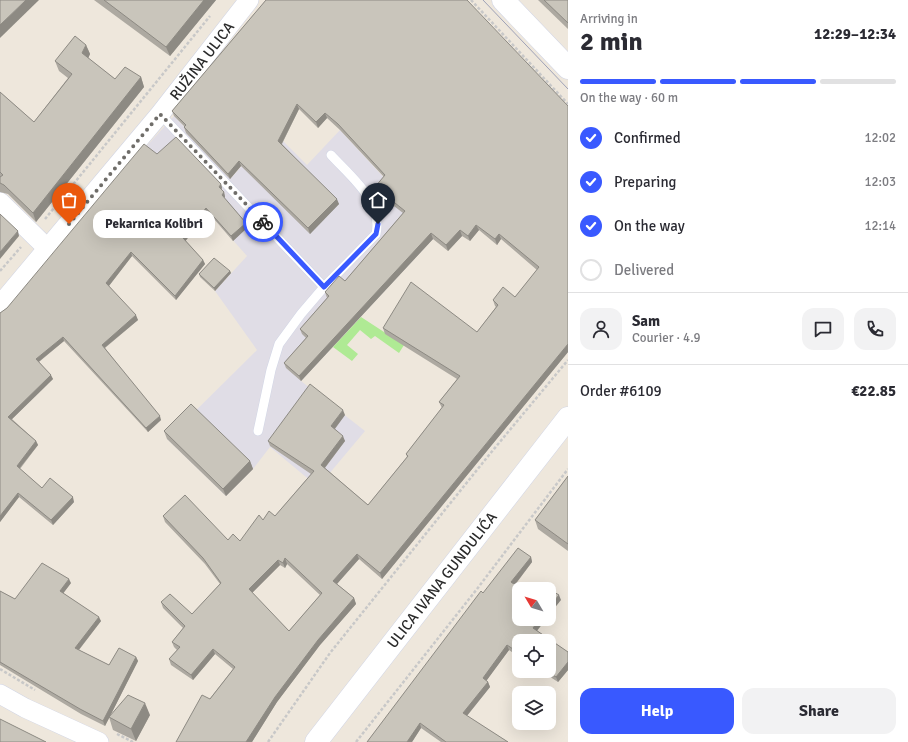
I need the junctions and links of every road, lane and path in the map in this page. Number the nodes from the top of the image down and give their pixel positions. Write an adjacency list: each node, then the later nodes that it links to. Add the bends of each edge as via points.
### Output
1 (249, 0): 7 (street, RUŽINA ULICA)
2 (471, 0): 6 (path)
3 (504, 0): 5 (main road)
4 (213, 12): 10 (path)
5 (568, 68)
6 (568, 104)
7 (160, 114): 11 (street, RUŽINA ULICA); 13 (lane)
8 (331, 155): 13 (lane, via 370,198 378,224 376,234)
9 (0, 202): 10 (street)
10 (32, 234): 11 (street); 12 (path)
11 (48, 249): 14 (street, RUŽINA ULICA)
12 (0, 271)
13 (324, 287): 17 (lane, via 279,344)
14 (0, 305)
15 (568, 360): 21 (path, via 330,653)
16 (568, 418): 22 (main road, ULICA IVANA GUNDULIĆA)
17 (258, 431)
18 (568, 469): 23 (path)
19 (0, 694): 20 (street)
20 (99, 742)
21 (268, 742)
22 (316, 742)
23 (356, 742)

